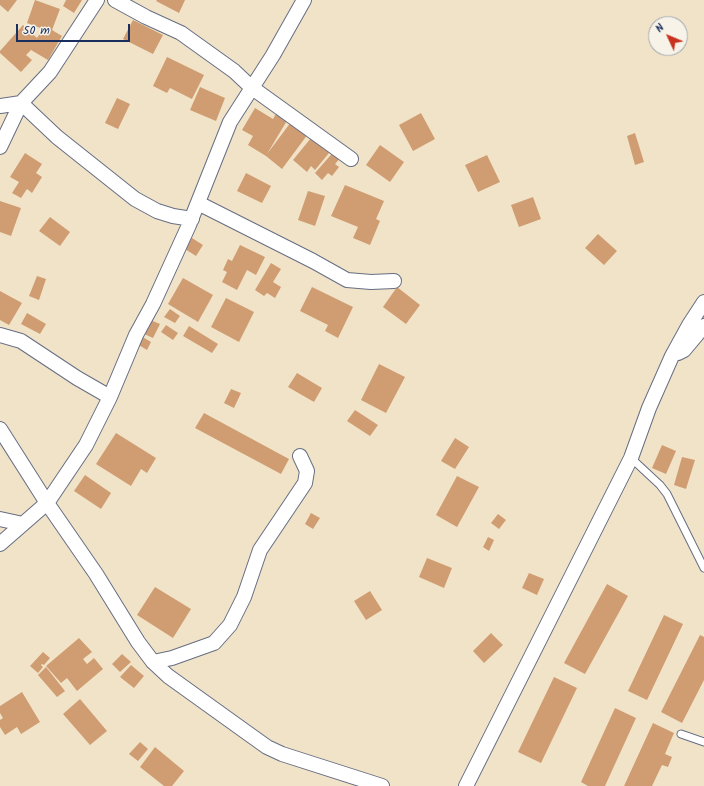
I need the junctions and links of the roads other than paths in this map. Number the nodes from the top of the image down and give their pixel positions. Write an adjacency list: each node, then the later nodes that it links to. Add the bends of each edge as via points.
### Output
1 (96, 0): 5 (street, via 50,72)
2 (115, 0): 4 (street, via 181,33 224,63)
3 (304, 0): 4 (street)
4 (252, 87): 8 (street); 9 (street, via 230,122)
5 (21, 103): 6 (street); 7 (street); 10 (street, via 57,137 135,199 157,211)
6 (0, 106)
7 (0, 147)
8 (351, 159)
9 (198, 203): 10 (street); 11 (street, via 347,280)
10 (192, 219): 16 (street, via 136,335)
11 (394, 281)
12 (704, 302): 15 (street, via 688,325)
13 (704, 326): 15 (street, via 684,350)
14 (0, 335): 16 (street, via 21,340)
15 (672, 356): 19 (street)
16 (110, 397): 20 (street, via 86,445)
17 (0, 429): 20 (street)
18 (300, 456): 25 (street, via 307,471 305,483 260,550 244,597 230,625 214,643)
19 (631, 458): 24 (lane, via 667,494); 29 (street)
20 (47, 503): 22 (street); 25 (street)
21 (0, 519): 22 (street)
22 (23, 524): 23 (street)
23 (0, 544)
24 (704, 568)
25 (153, 662): 28 (street, via 168,676 268,747 299,760)
26 (681, 734): 27 (lane)
27 (704, 742)
28 (382, 786)
29 (466, 786)

